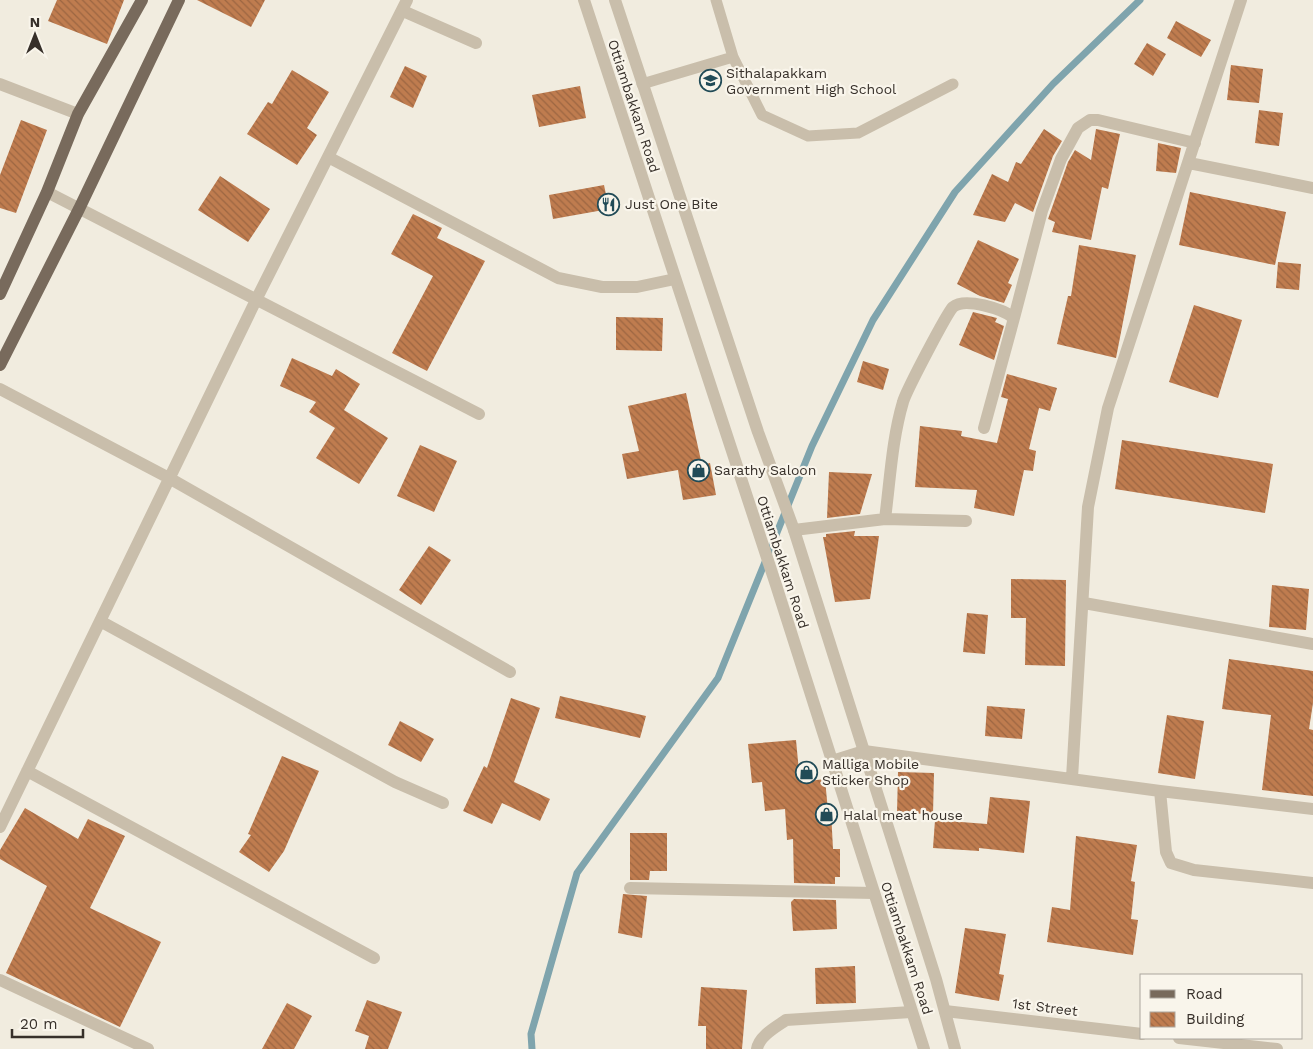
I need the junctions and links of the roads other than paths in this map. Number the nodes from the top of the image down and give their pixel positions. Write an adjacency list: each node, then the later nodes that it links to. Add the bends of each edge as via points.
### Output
1 (142, 0): 13 (main road)
2 (179, 0): 19 (main road)
3 (584, 0): 21 (street, Ottiambakkam Road)
4 (615, 0): 11 (street, Ottiambakkam Road)
5 (716, 0): 9 (lane)
6 (1241, 0): 14 (street)
7 (405, 6): 8 (street); 15 (street)
8 (476, 43)
9 (733, 57): 11 (lane); 12 (lane, via 762,115 808,136 858,133)
10 (0, 84): 13 (street)
11 (642, 84): 32 (street, Ottiambakkam Road)
12 (953, 84)
13 (78, 114): 18 (main road)
14 (1195, 143): 16 (street); 24 (street, via 1098,120 1090,120 1078,128 1061,159 1042,211)
15 (328, 157): 21 (street, via 558,278 602,287 637,287); 23 (street)
16 (1189, 163): 17 (street); 33 (street, via 1108,408 1088,507)
17 (1313, 188)
18 (47, 192): 19 (street); 20 (main road)
19 (79, 209): 23 (street); 25 (main road)
20 (4, 270): 22 (main road)
21 (675, 279): 38 (street, Ottiambakkam Road)
22 (0, 294)
23 (256, 300): 27 (street); 29 (street)
24 (1014, 318): 28 (street); 30 (street, via 1007,312 966,302 953,307 903,401)
25 (0, 365)
26 (0, 389): 29 (street)
27 (479, 414)
28 (984, 428)
29 (168, 478): 34 (street); 36 (street)
30 (886, 519): 31 (street); 32 (street)
31 (966, 520)
32 (793, 527): 37 (street, Ottiambakkam Road)
33 (1084, 603): 35 (street); 40 (street)
34 (100, 621): 39 (street); 42 (street, via 395,782)
35 (1313, 644)
36 (510, 672)
37 (864, 751): 38 (street); 40 (street); 50 (street, Ottiambakkam Road)
38 (832, 761): 47 (street, Ottiambakkam Road)
39 (27, 771): 44 (street); 48 (street)
40 (1072, 778): 41 (street)
41 (1160, 791): 43 (street); 45 (street, via 1166,852 1171,863 1194,870)
42 (443, 804)
43 (1313, 809)
44 (0, 827)
45 (1313, 883)
46 (630, 888): 47 (street)
47 (874, 893): 51 (street, Ottiambakkam Road)
48 (374, 958)
49 (0, 980): 54 (street)
50 (945, 1011): 52 (street, 1st Street); 57 (street, Ottiambakkam Road)
51 (911, 1012): 55 (street, via 786,1020 769,1032); 56 (street, Ottiambakkam Road)
52 (1140, 1034)
53 (1188, 1039): 58 (street)
54 (148, 1049)
55 (758, 1049)
56 (924, 1049)
57 (955, 1049)
58 (1277, 1049)

